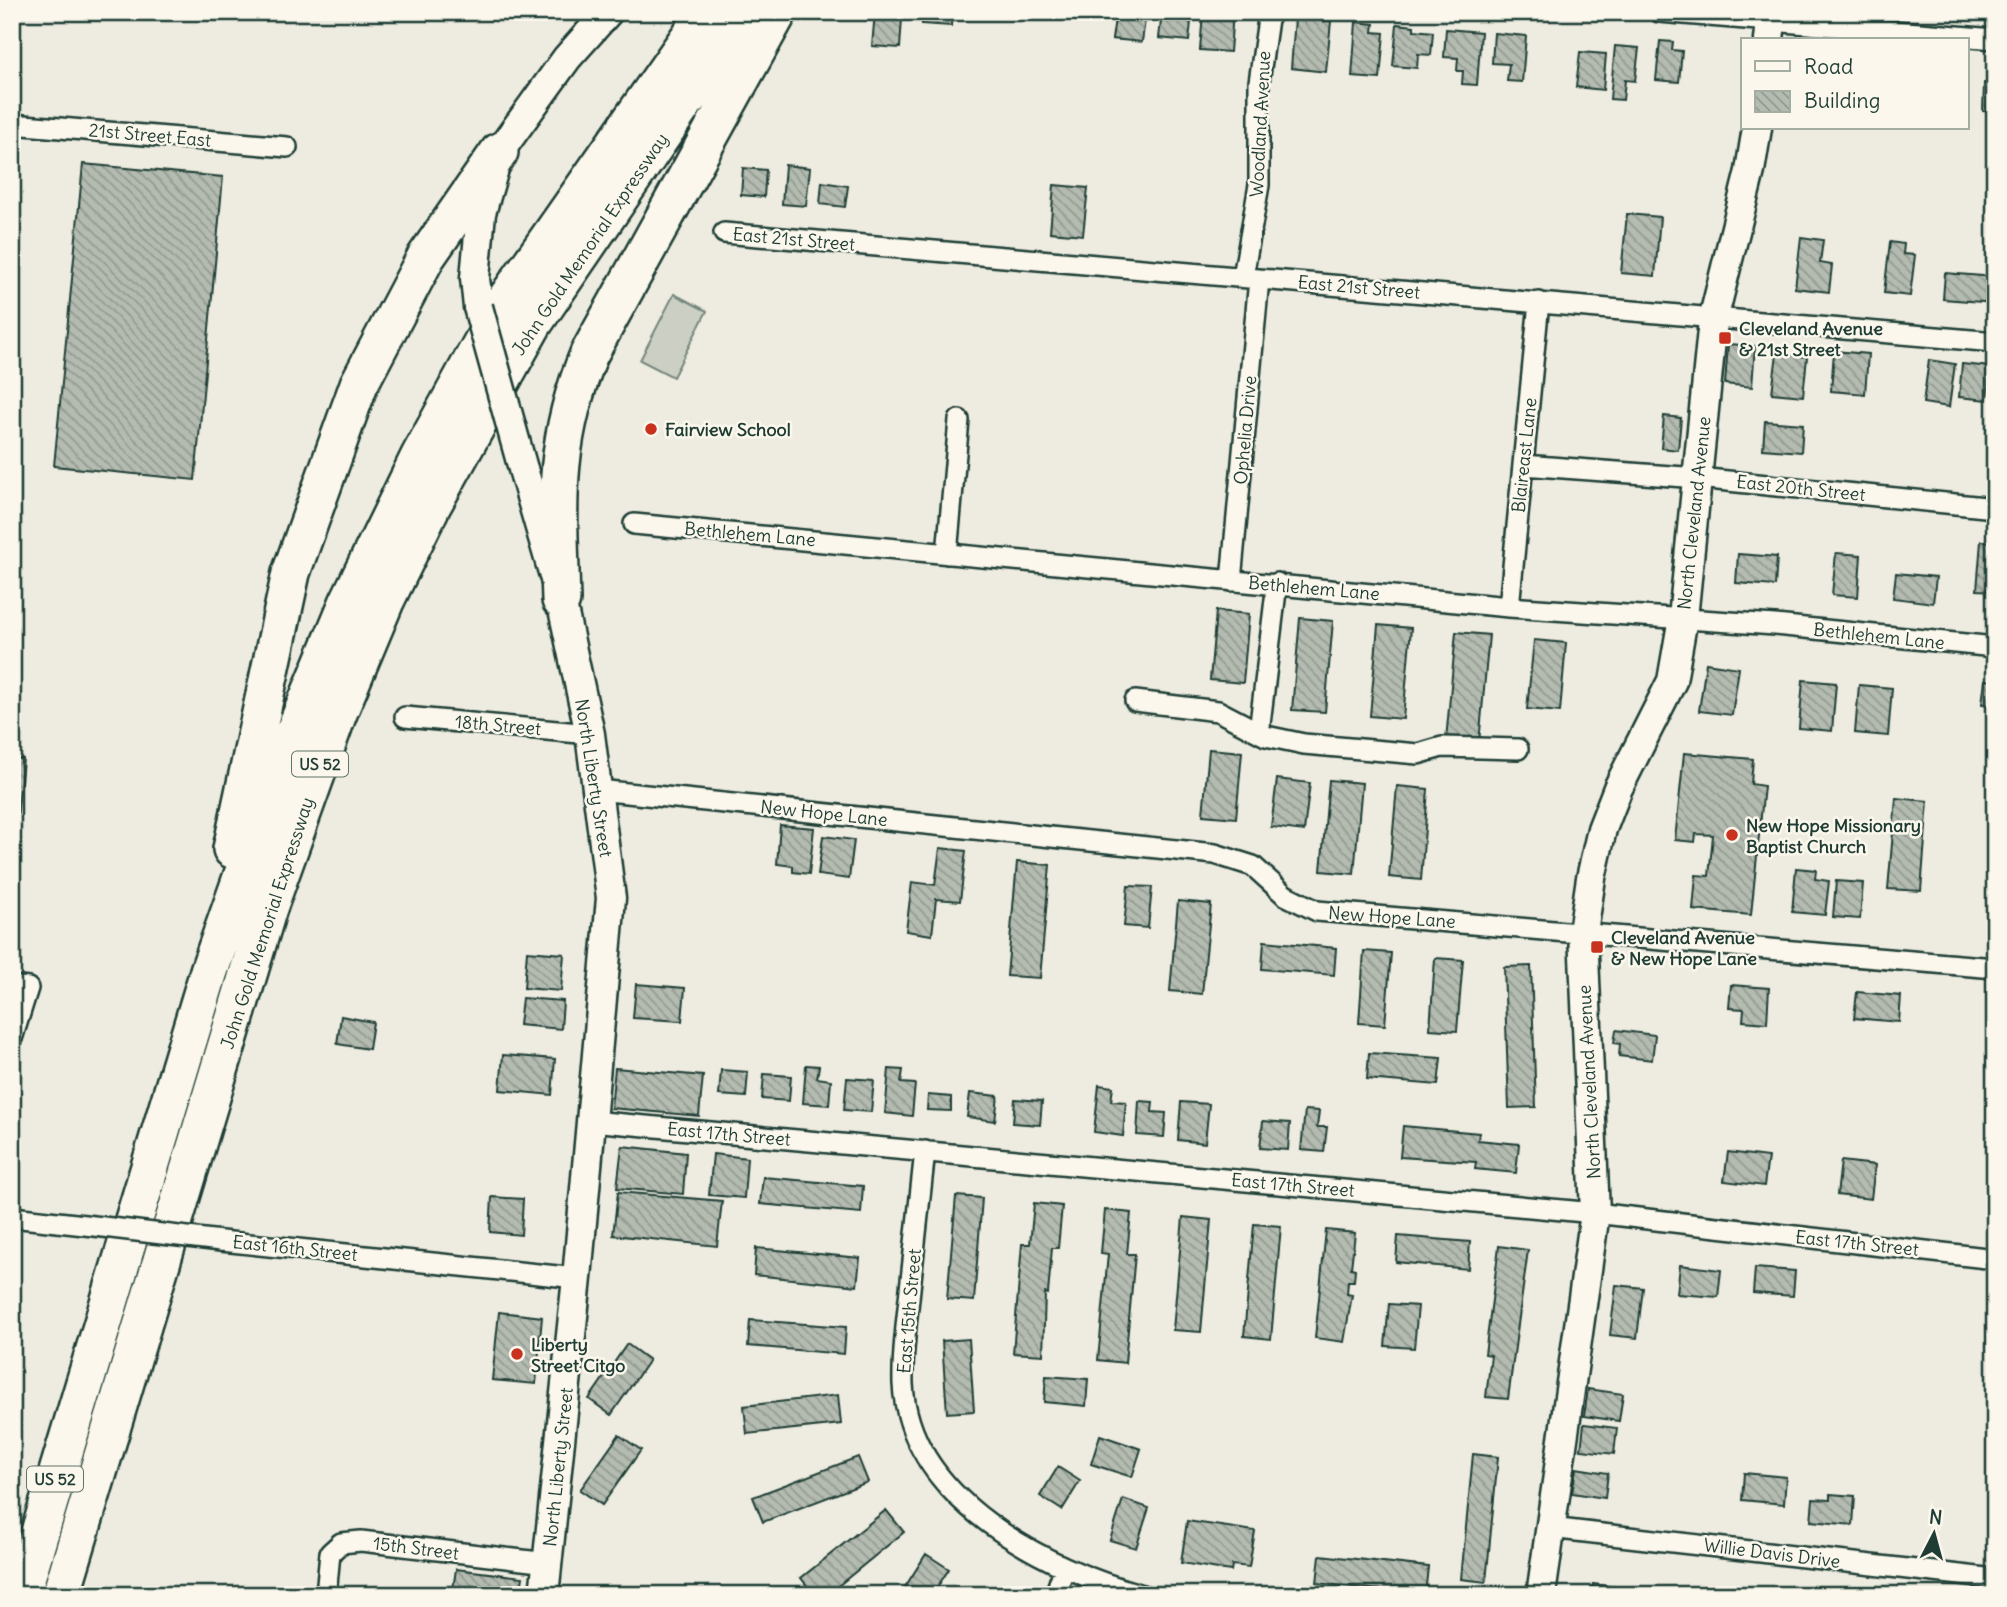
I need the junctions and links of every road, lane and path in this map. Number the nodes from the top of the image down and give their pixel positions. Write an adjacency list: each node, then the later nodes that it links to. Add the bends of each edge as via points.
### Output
1 (608, 12): 12 (main road, North Liberty Street, via 567,58)
2 (707, 12): 38 (highway, John Gold Memorial Expressway / US 52, via 505,301 420,456 348,603 292,739)
3 (752, 12): 54 (highway, John Gold Memorial Expressway / US 52, via 533,324 431,507 385,601 338,713 268,908)
4 (778, 12): 26 (highway, via 589,354 572,394 557,485)
5 (1269, 12): 14 (street, Woodland Avenue, via 1259,82 1259,186)
6 (1659, 12): 7 (street)
7 (1771, 24): 8 (street)
8 (1995, 39)
9 (12, 124): 11 (street, 21st Street East)
10 (1757, 130): 16 (main road, North Cleveland Avenue)
11 (287, 147)
12 (499, 152): 26 (main road, North Liberty Street, bridge, via 481,213 475,278 478,307); 38 (highway, via 426,257 381,338 359,384 295,561)
13 (724, 233): 14 (street, East 21st Street)
14 (1251, 278): 15 (street, East 21st Street); 24 (street, Ophelia Drive)
15 (1539, 302): 16 (street, East 21st Street); 19 (street, Blaireast Lane)
16 (1713, 320): 17 (street, East 21st Street); 20 (main road, North Cleveland Avenue)
17 (1995, 342)
18 (959, 420): 23 (street)
19 (1523, 465): 20 (street, East 20th Street); 27 (street, Blaireast Lane)
20 (1698, 478): 21 (street, East 20th Street); 28 (main road, North Cleveland Avenue)
21 (1995, 508)
22 (634, 524): 23 (street, Bethlehem Lane)
23 (947, 554): 24 (street, Bethlehem Lane)
24 (1231, 581): 25 (street, Bethlehem Lane)
25 (1277, 583): 27 (street, Bethlehem Lane); 32 (street)
26 (561, 600): 33 (main road, North Liberty Street)
27 (1509, 607): 28 (street, Bethlehem Lane)
28 (1683, 618): 29 (street, Bethlehem Lane); 36 (main road, North Cleveland Avenue, via 1672,681 1602,830)
29 (1995, 647)
30 (1135, 701): 32 (street, via 1218,711)
31 (405, 717): 33 (street, 18th Street)
32 (1259, 732): 34 (street, via 1304,744 1418,754 1443,747)
33 (590, 734): 35 (main road, North Liberty Street)
34 (1518, 749)
35 (598, 790): 36 (street, New Hope Lane, via 1214,854 1253,866 1285,895 1317,912); 41 (main road, North Liberty Street, via 611,898)
36 (1583, 932): 37 (street, New Hope Lane); 43 (main road, North Cleveland Avenue)
37 (1995, 968)
38 (209, 971): 47 (highway, John Gold Memorial Expressway / US 52)
39 (20, 987): 40 (street)
40 (12, 1039)
41 (591, 1121): 42 (street, East 17th Street); 46 (main road, North Liberty Street)
42 (925, 1151): 43 (street, East 17th Street); 51 (street, East 15th Street, via 904,1341 903,1386 915,1433 939,1477 969,1507)
43 (1595, 1213): 45 (street, East 17th Street); 48 (main road, North Cleveland Avenue)
44 (12, 1217): 46 (street, East 16th Street, bridge)
45 (1995, 1259)
46 (577, 1278): 50 (main road, North Liberty Street)
47 (90, 1364): 49 (highway); 53 (highway, John Gold Memorial Expressway / US 52)
48 (1550, 1528): 52 (street, Willie Davis Drive); 59 (main road, North Cleveland Avenue)
49 (12, 1559)
50 (548, 1563): 55 (street, 15th Street, via 361,1541 341,1543 330,1553); 56 (main road, North Liberty Street)
51 (1064, 1569): 57 (street); 58 (street, East 15th Street)
52 (1995, 1579)
53 (21, 1595)
54 (61, 1595)
55 (326, 1595)
56 (544, 1595)
57 (1055, 1595)
58 (1143, 1595)
59 (1541, 1595)

